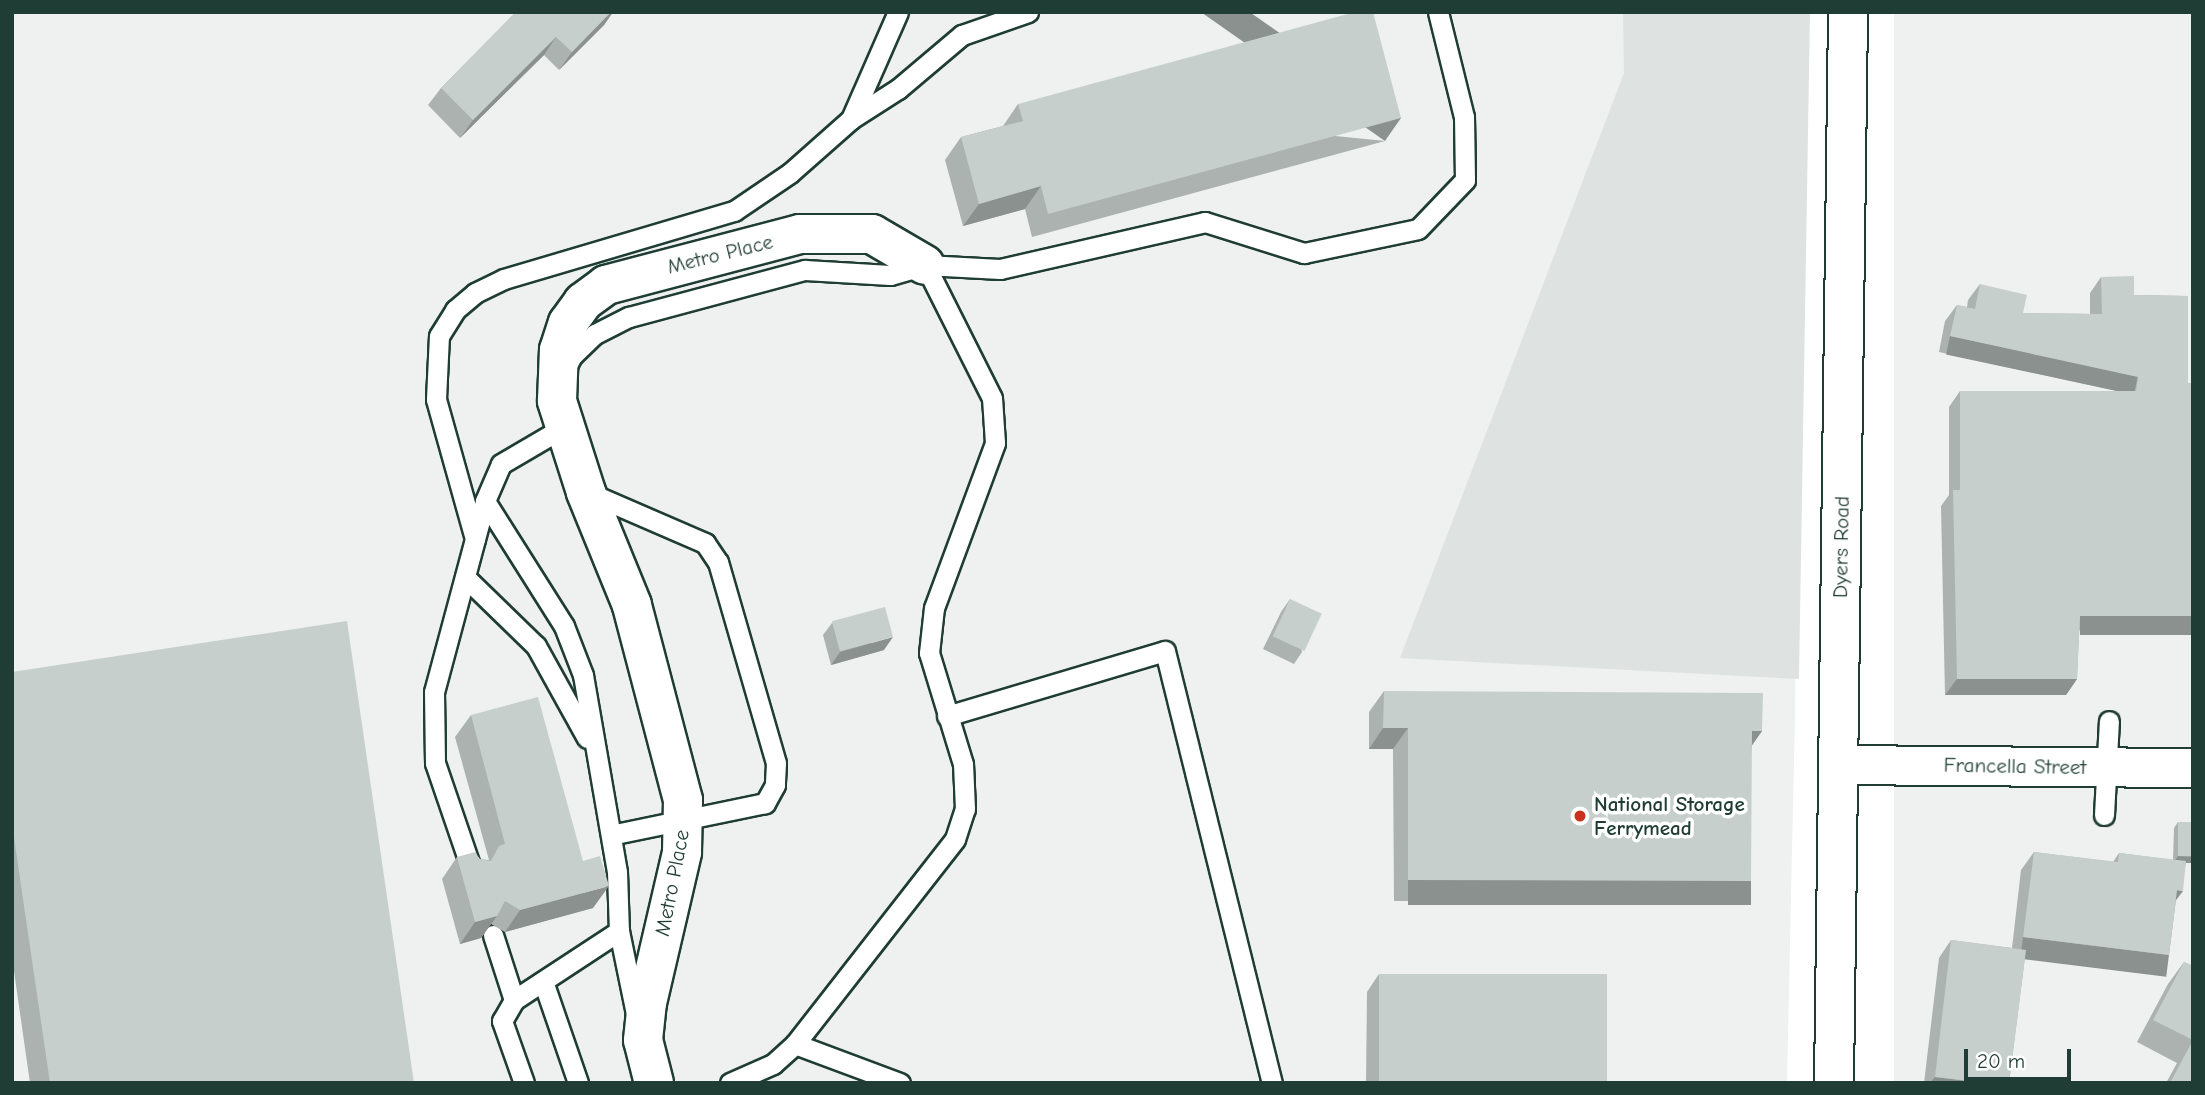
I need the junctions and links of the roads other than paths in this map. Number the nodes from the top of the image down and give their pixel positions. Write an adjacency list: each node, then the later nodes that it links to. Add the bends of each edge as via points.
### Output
1 (898, 12): 5 (lane)
2 (1027, 12): 5 (lane, via 962,35 898,89)
3 (1437, 12): 6 (lane, Metro Place, via 1464,117 1465,180 1418,229 1304,253 1205,222 1000,269)
4 (1848, 12): 15 (main road, Dyers Road)
5 (851, 119): 10 (lane, via 790,173 734,211 504,279 475,293 455,310 439,336 436,399)
6 (925, 265): 7 (main road, Metro Place, via 872,234 838,231 729,250 606,285 583,302 568,323 559,350); 12 (lane, via 992,398 995,443 934,608 929,653)
7 (560, 414): 8 (main road, Metro Place); 9 (lane, via 501,464)
8 (586, 492): 19 (main road, Metro Place, via 632,604 676,763); 19 (lane, via 688,532 705,543 718,562 776,763 775,785 765,803)
9 (485, 501): 10 (lane); 14 (lane, via 576,652)
10 (475, 539): 11 (lane)
11 (466, 577): 14 (lane, via 536,646); 21 (lane, via 434,692 435,763)
12 (947, 716): 27 (lane, via 963,764 965,808 955,839); 33 (lane, via 1165,651)
13 (2109, 721): 16 (lane)
14 (593, 752): 20 (lane)
15 (1838, 765): 16 (main road, Francella Street); 34 (main road, Dyers Road)
16 (2106, 767): 17 (main road, Francella Street); 18 (lane)
17 (2193, 768)
18 (2104, 815)
19 (685, 821): 20 (lane); 26 (main road, Metro Place)
20 (611, 835): 22 (lane)
21 (472, 871)
22 (619, 931): 24 (lane); 26 (lane)
23 (493, 935): 25 (lane)
24 (544, 984): 25 (lane); 29 (lane)
25 (514, 1000): 28 (lane, via 502,1021)
26 (643, 1040): 30 (main road, Metro Place)
27 (795, 1044): 31 (lane, via 773,1064); 32 (lane)
28 (524, 1083)
29 (578, 1083)
30 (654, 1083)
31 (730, 1083)
32 (900, 1083)
33 (1272, 1083)
34 (1834, 1083)

